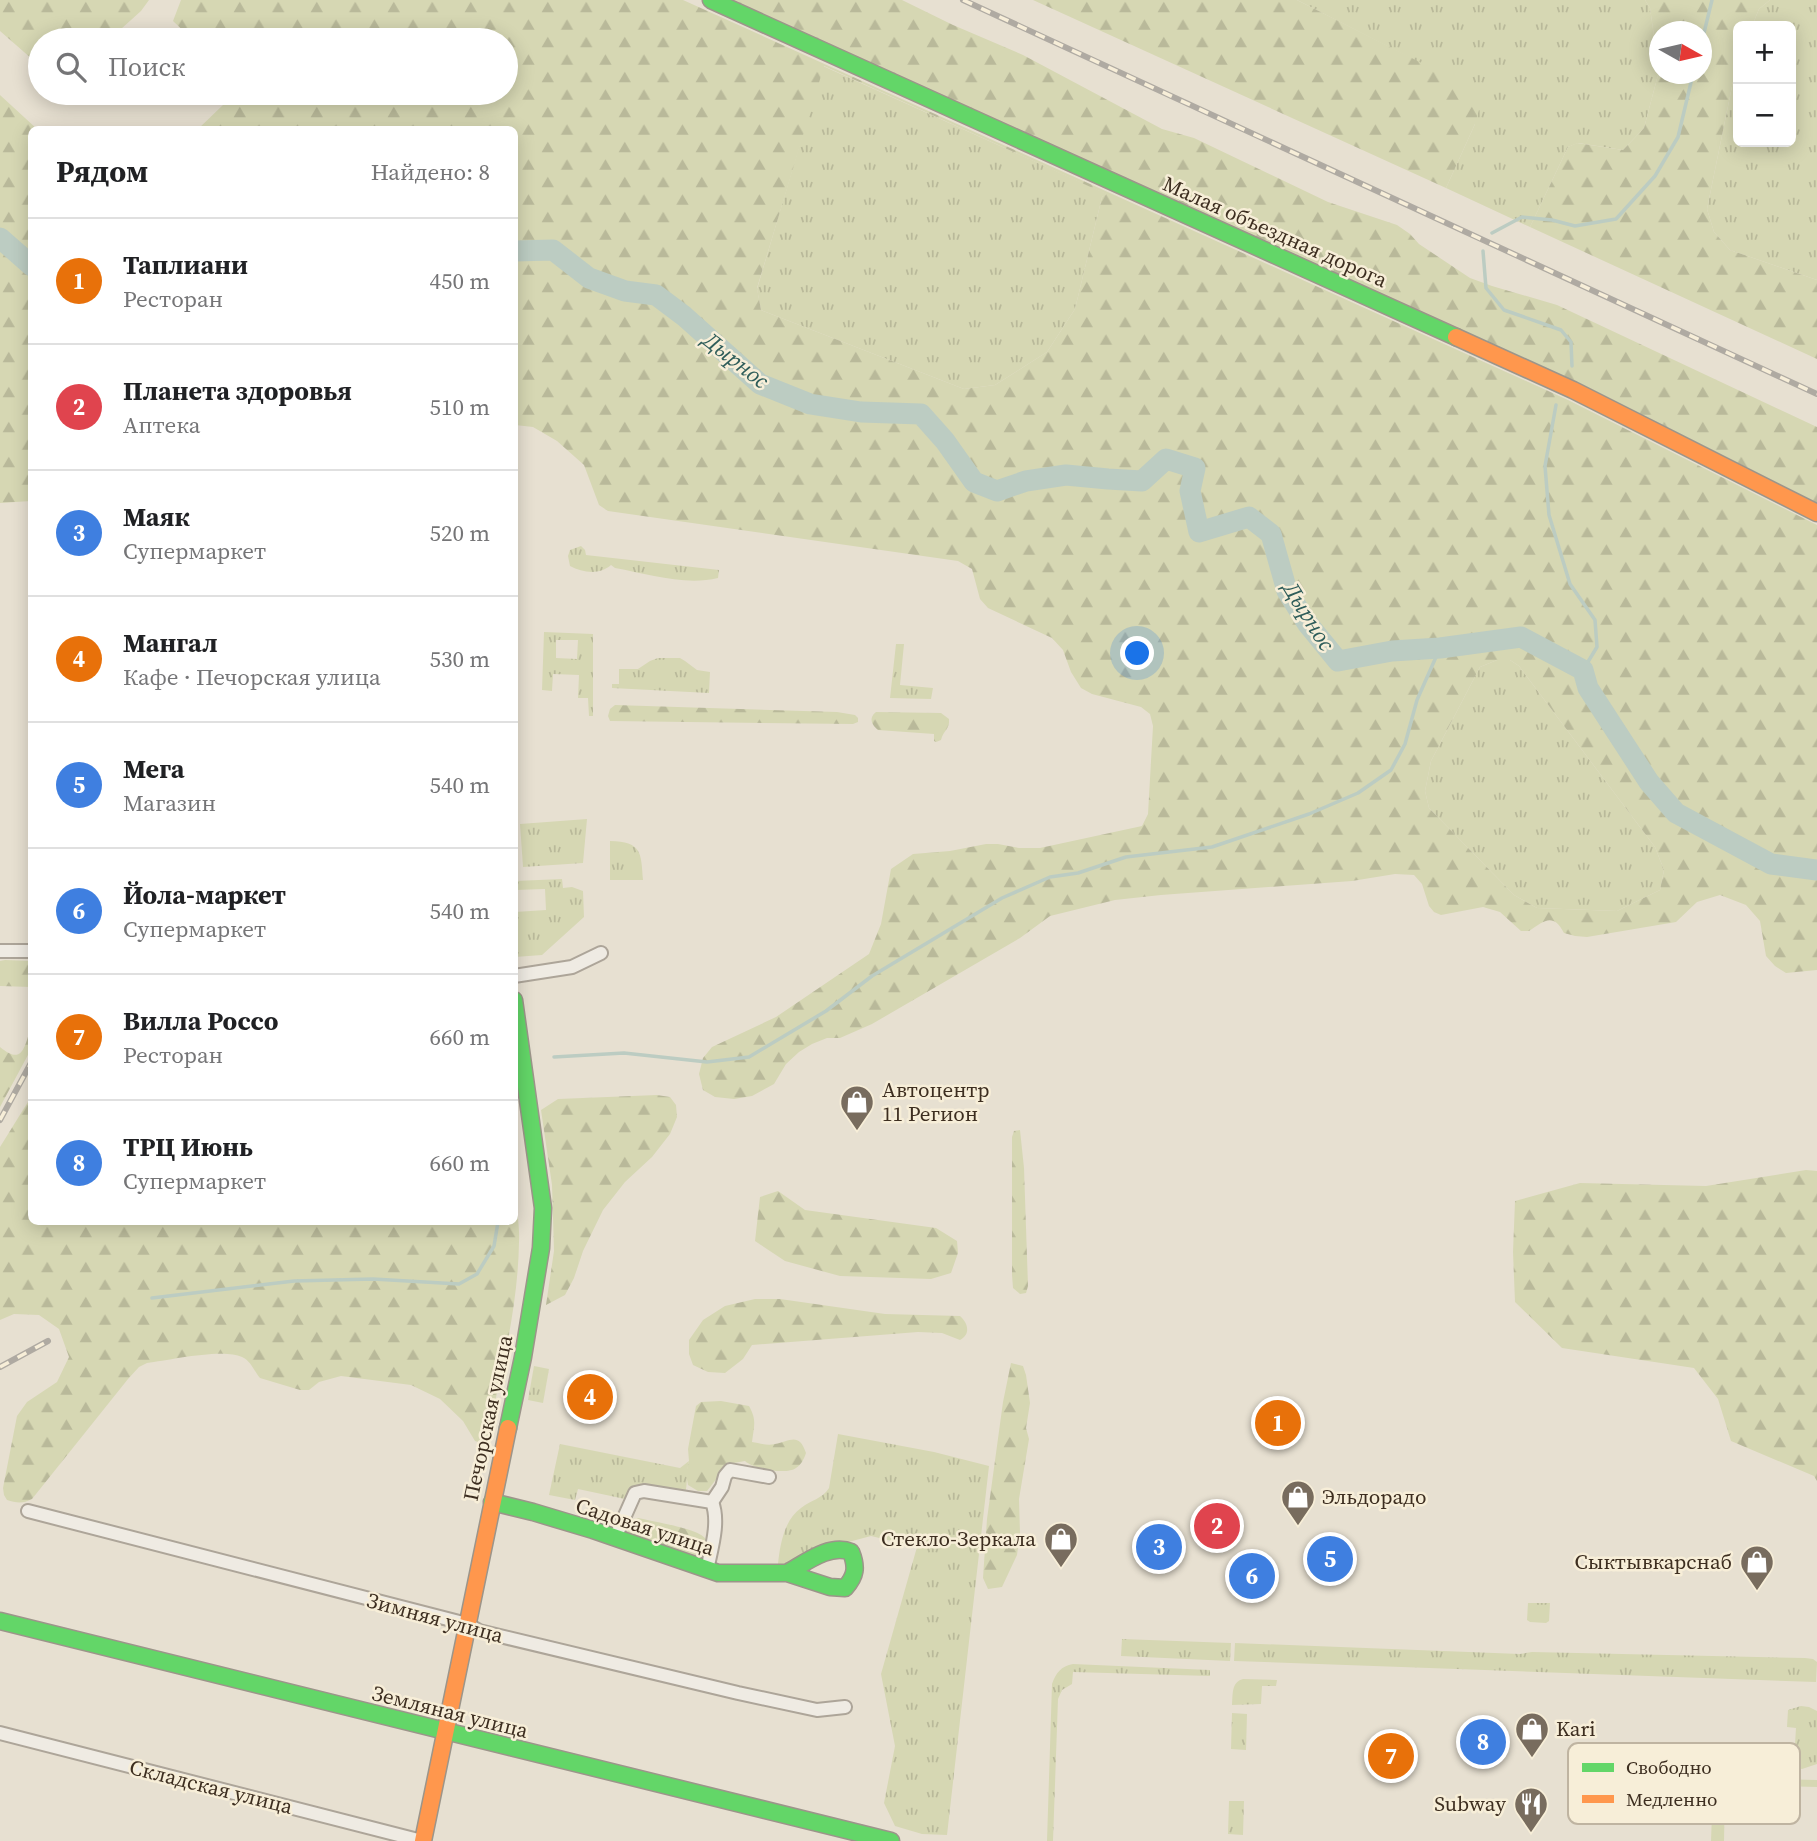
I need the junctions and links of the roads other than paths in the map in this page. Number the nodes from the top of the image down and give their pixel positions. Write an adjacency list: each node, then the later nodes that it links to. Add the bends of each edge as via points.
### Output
1 (711, 0): 2 (street, Малая объездная дорога, via 1561,384)
2 (1817, 513)
3 (0, 951): 4 (street)
4 (28, 951)
5 (601, 953): 6 (street, via 572,967)
6 (518, 975)
7 (518, 1052): 9 (street, Печорская улица, via 543,1225 523,1357)
8 (769, 1477): 10 (street, via 730,1469)
9 (492, 1502): 12 (street, Садовая улица); 16 (street, Печорская улица)
10 (712, 1502): 12 (street, via 635,1493); 13 (street, via 715,1519)
11 (28, 1511): 16 (street, Зимняя улица)
12 (615, 1538): 13 (street, Садовая улица)
13 (707, 1570): 14 (street, Садовая улица)
14 (787, 1573)
15 (0, 1621): 18 (street, Земляная улица)
16 (467, 1625): 17 (street, Зимняя улица, via 738,1693 817,1710); 18 (street, Печорская улица)
17 (845, 1707)
18 (445, 1732): 20 (street, Печорская улица); 21 (street, Земляная улица)
19 (0, 1733): 20 (street, Складская улица)
20 (422, 1841)
21 (891, 1841)

